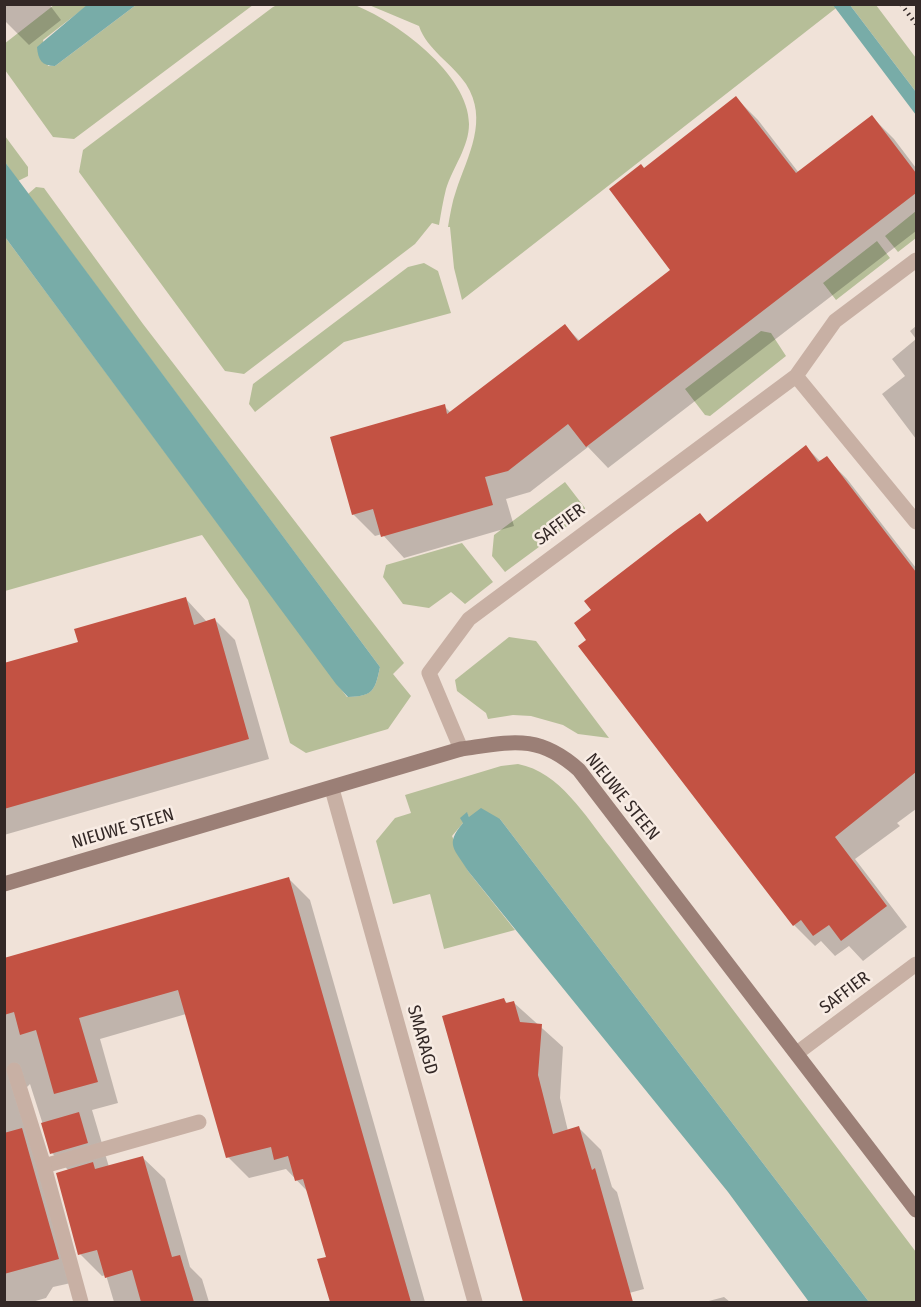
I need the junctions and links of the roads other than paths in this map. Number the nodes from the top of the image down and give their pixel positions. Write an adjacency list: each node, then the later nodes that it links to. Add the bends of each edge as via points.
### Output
1 (916, 260): 2 (street, SAFFIER, via 835,321)
2 (796, 376): 3 (street); 4 (street, SAFFIER, via 469,619 429,673)
3 (916, 522)
4 (461, 749): 5 (street, NIEUWE STEEN); 8 (street, NIEUWE STEEN, via 519,741 561,753 579,770)
5 (332, 789): 6 (street, NIEUWE STEEN); 14 (street, SMARAGD)
6 (4, 884)
7 (916, 964): 8 (street, SAFFIER)
8 (796, 1053): 12 (street, NIEUWE STEEN)
9 (14, 1070): 11 (street)
10 (200, 1122): 11 (street)
11 (44, 1166): 13 (street)
12 (916, 1210)
13 (81, 1302)
14 (475, 1302)

